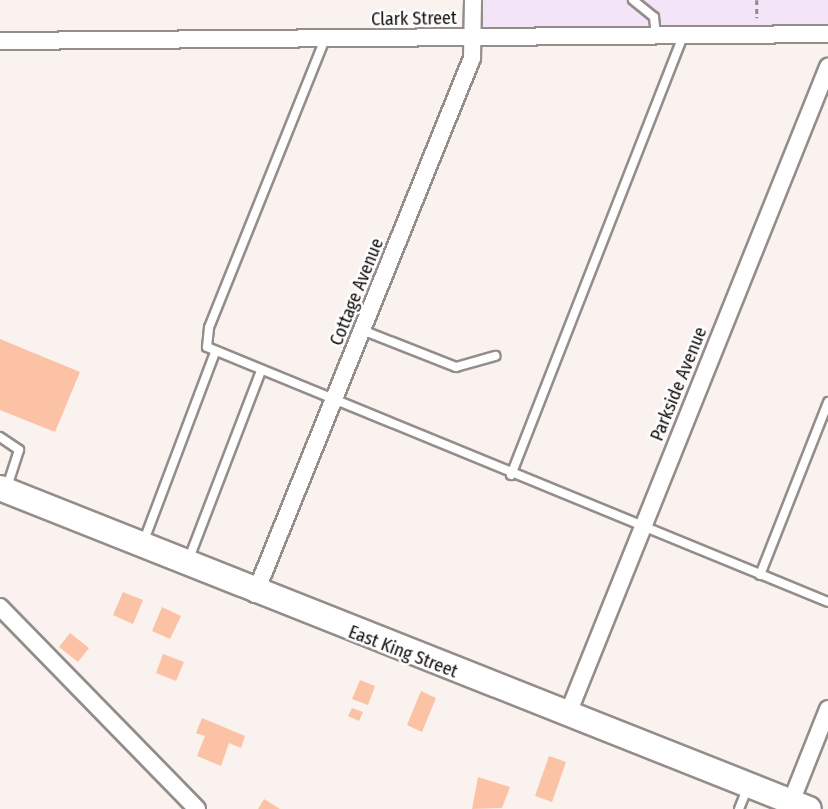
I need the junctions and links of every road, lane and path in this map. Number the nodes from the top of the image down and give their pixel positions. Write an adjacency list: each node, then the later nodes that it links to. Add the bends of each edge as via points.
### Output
1 (473, 0): 8 (street, Cottage Avenue)
2 (633, 0): 6 (lane, via 654,17)
3 (757, 0): 4 (path)
4 (757, 10)
5 (828, 34): 7 (street, Clark Street)
6 (656, 36): 7 (street, Clark Street); 8 (street, Clark Street)
7 (683, 36): 19 (lane)
8 (473, 37): 9 (street, Clark Street); 12 (street, Cottage Avenue, via 472,58)
9 (325, 38): 10 (street, Clark Street); 13 (lane, via 209,328 205,341)
10 (0, 41)
11 (828, 67): 21 (street, Parkside Avenue)
12 (362, 330): 14 (lane, via 456,367); 16 (street, Cottage Avenue)
13 (215, 352): 15 (lane); 22 (lane)
14 (495, 356)
15 (261, 371): 16 (lane); 23 (lane)
16 (333, 401): 19 (lane); 25 (street, Cottage Avenue)
17 (828, 402): 24 (lane)
18 (0, 437): 20 (lane, via 19,450)
19 (511, 475): 21 (lane)
20 (3, 489): 22 (main road, East King Street)
21 (643, 527): 24 (lane); 29 (street, Parkside Avenue)
22 (141, 548): 23 (main road, East King Street)
23 (186, 566): 25 (main road, East King Street)
24 (760, 575): 26 (lane)
25 (255, 594): 29 (main road, East King Street)
26 (828, 602)
27 (0, 607): 32 (street)
28 (828, 709): 31 (street)
29 (567, 716): 30 (main road, East King Street)
30 (748, 786): 31 (main road, East King Street); 33 (lane)
31 (800, 806)
32 (197, 809)
33 (739, 809)

